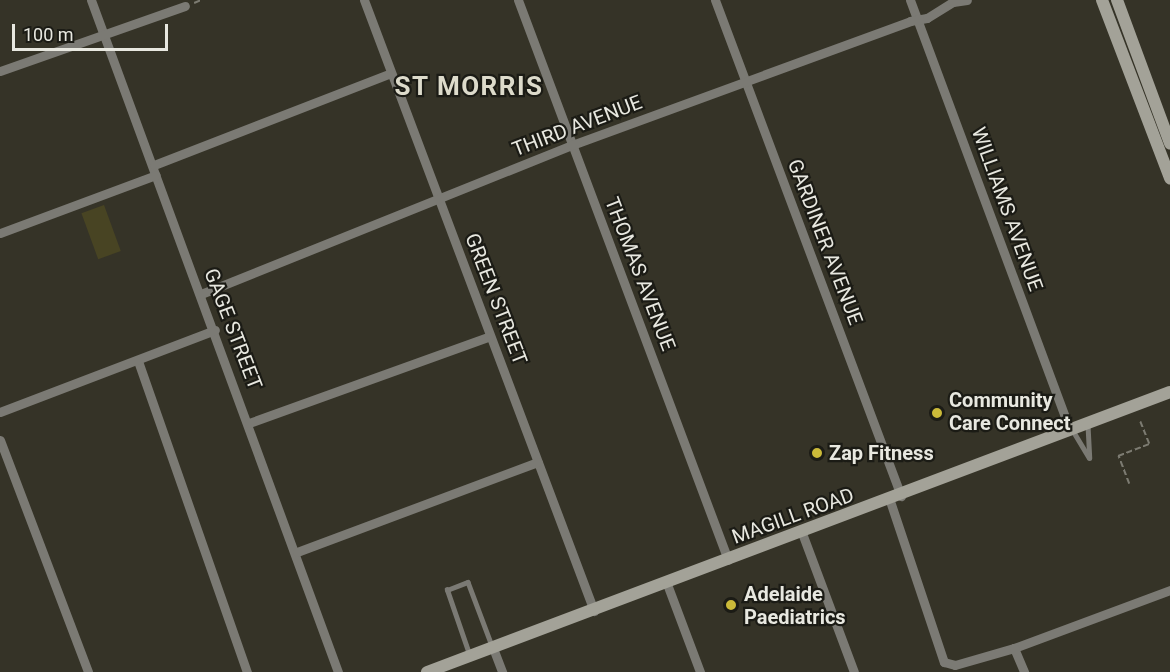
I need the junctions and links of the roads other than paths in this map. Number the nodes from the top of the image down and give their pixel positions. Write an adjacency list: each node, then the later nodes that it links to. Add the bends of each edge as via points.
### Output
1 (91, 0): 11 (street, GAGE STREET)
2 (364, 0): 13 (street, GREEN STREET)
3 (518, 0): 17 (street, THOMAS AVENUE)
4 (714, 0): 14 (street, GARDINER AVENUE)
5 (910, 0): 10 (street, WILLIAMS AVENUE)
6 (967, 0): 10 (street, THIRD AVENUE, via 954,2 932,16)
7 (1102, 0): 15 (main road)
8 (1117, 0): 15 (main road)
9 (185, 6): 11 (street)
10 (916, 18): 14 (street, THIRD AVENUE); 30 (street, WILLIAMS AVENUE)
11 (104, 34): 12 (street); 18 (street, GAGE STREET)
12 (0, 71)
13 (391, 73): 18 (street); 20 (street, GREEN STREET)
14 (745, 82): 17 (street, THIRD AVENUE); 33 (street, GARDINER AVENUE)
15 (1158, 128): 16 (main road); 19 (main road)
16 (1170, 143)
17 (572, 146): 20 (street, THIRD AVENUE); 36 (street, THOMAS AVENUE)
18 (155, 170): 21 (street); 22 (street, GAGE STREET)
19 (1170, 178)
20 (439, 200): 22 (street, THIRD AVENUE); 24 (street, GREEN STREET)
21 (0, 233)
22 (201, 294): 23 (street, GAGE STREET)
23 (215, 330): 25 (street); 28 (street, GAGE STREET)
24 (490, 336): 28 (street); 32 (street, GREEN STREET)
25 (138, 360): 27 (street); 44 (street)
26 (1170, 392): 29 (main road, MAGILL ROAD)
27 (0, 412)
28 (249, 423): 35 (street, GAGE STREET)
29 (1088, 423): 30 (main road, MAGILL ROAD); 30 (lane, via 1090,458)
30 (1071, 429): 33 (main road, MAGILL ROAD)
31 (0, 440): 43 (street)
32 (538, 462): 35 (street); 39 (street, GREEN STREET)
33 (896, 498): 34 (main road, MAGILL ROAD); 41 (street, GARDINER AVENUE, via 944,662 955,665)
34 (802, 533): 36 (main road, MAGILL ROAD); 49 (street)
35 (297, 552): 45 (street, GAGE STREET)
36 (728, 560): 37 (main road, MAGILL ROAD)
37 (667, 584): 39 (main road, MAGILL ROAD); 48 (street)
38 (1170, 590): 41 (street)
39 (594, 611): 40 (main road, MAGILL ROAD)
40 (493, 648): 42 (main road, MAGILL ROAD); 42 (lane, via 468,582 447,590); 47 (street)
41 (1014, 648): 50 (street)
42 (470, 657): 46 (main road, MAGILL ROAD)
43 (88, 672)
44 (247, 672)
45 (338, 672)
46 (428, 672)
47 (502, 672)
48 (700, 672)
49 (854, 672)
50 (1024, 672)

